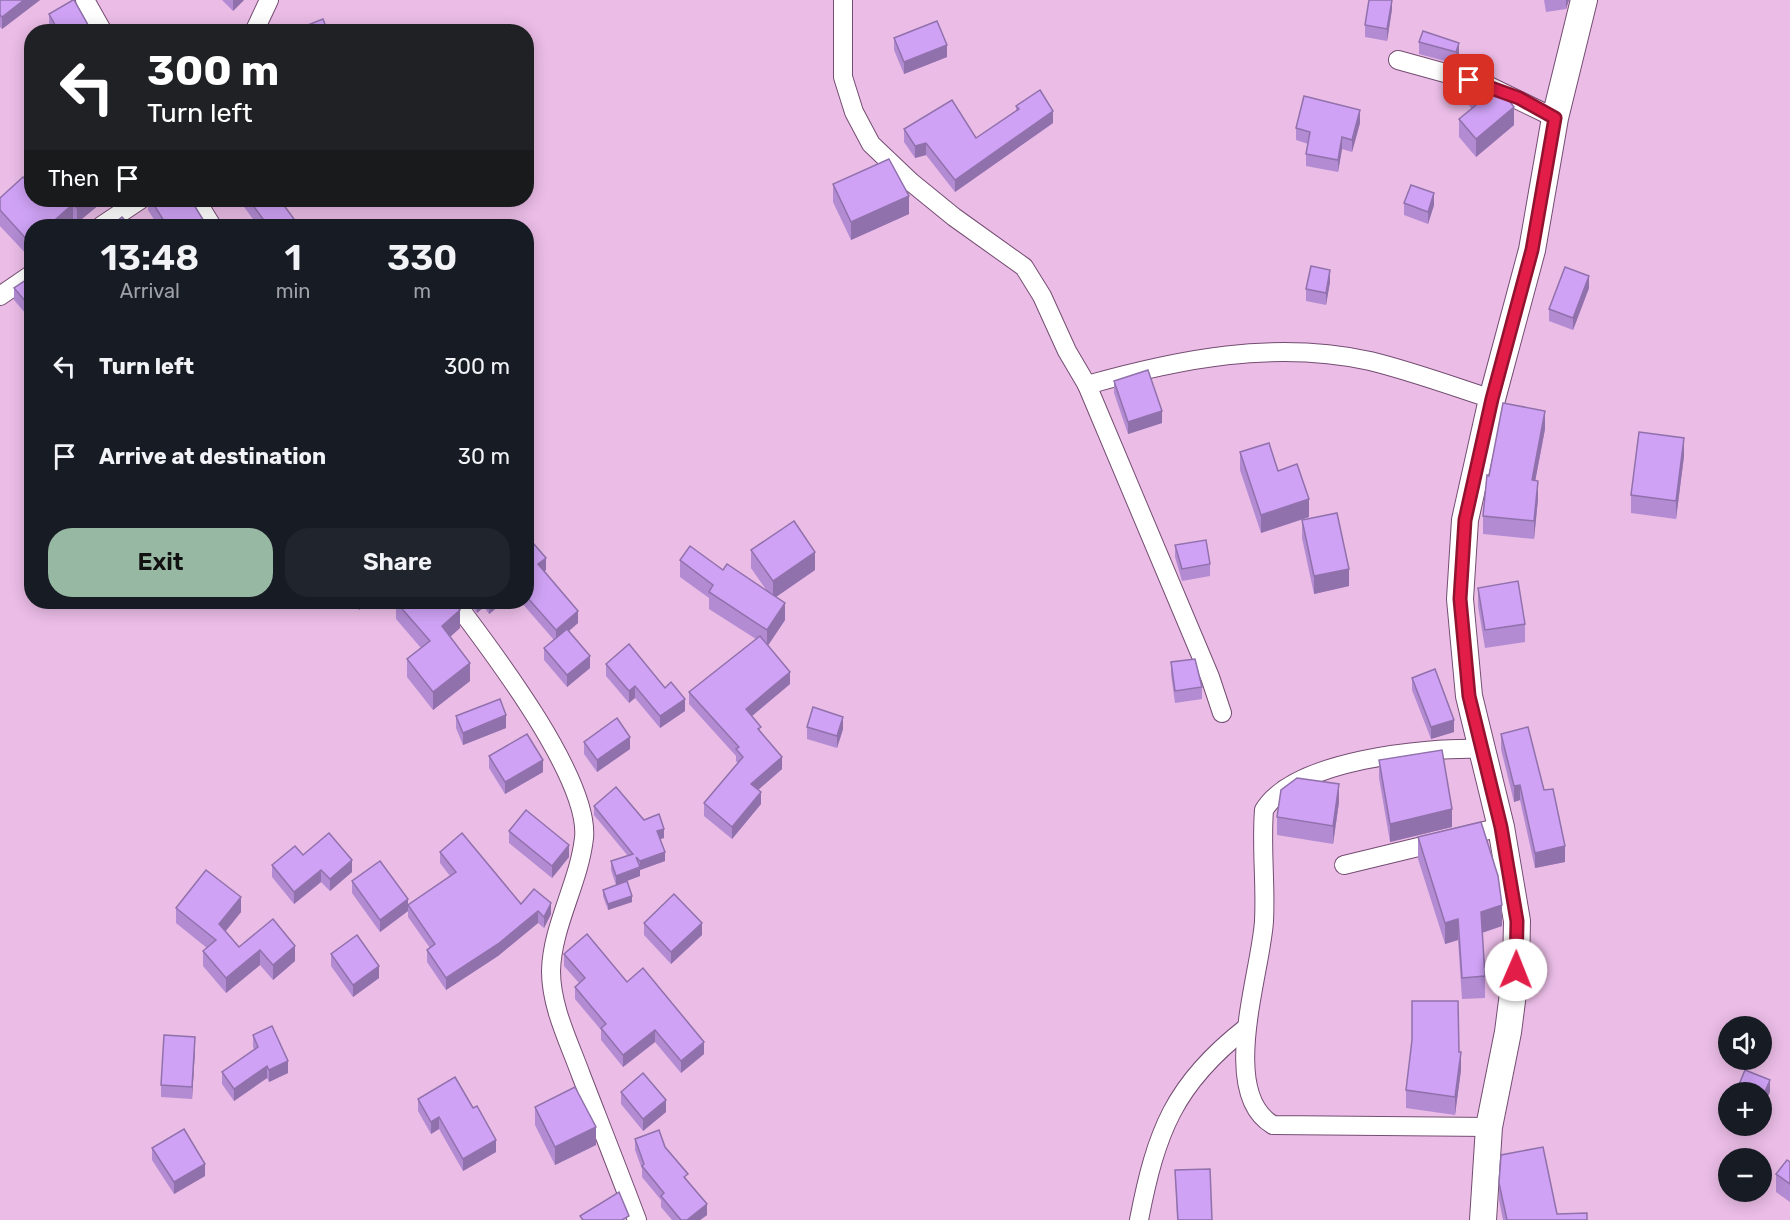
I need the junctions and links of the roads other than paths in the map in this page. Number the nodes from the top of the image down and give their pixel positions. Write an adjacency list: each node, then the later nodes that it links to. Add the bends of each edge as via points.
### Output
1 (85, 0): 5 (street)
2 (269, 0): 6 (street)
3 (843, 0): 13 (street, via 843,77 854,112 871,144 928,196 1024,267)
4 (1584, 0): 8 (main road)
5 (98, 24)
6 (258, 24)
7 (1398, 60): 8 (street, via 1485,84)
8 (1555, 118): 14 (main road, via 1532,250)
9 (130, 207): 10 (street)
10 (112, 219)
11 (24, 280): 12 (street)
12 (0, 296)
13 (1087, 385): 14 (street, via 1207,356 1272,351 1370,361); 16 (street)
14 (1492, 399): 17 (main road, via 1465,520 1460,599 1469,696)
15 (460, 609): 22 (street, via 565,765 581,804 584,837 551,971 557,1012)
16 (1222, 713)
17 (1480, 749): 18 (main road); 20 (street, via 1384,756 1337,767 1285,787 1271,799 1264,810 1263,933)
18 (1501, 827): 19 (street); 21 (main road, via 1517,921 1516,970)
19 (1344, 865)
20 (1246, 1028): 21 (street, via 1246,1083 1253,1107 1273,1125); 23 (street, via 1193,1075 1173,1109 1156,1146)
21 (1489, 1126): 24 (main road)
22 (637, 1220)
23 (1139, 1220)
24 (1483, 1220)

